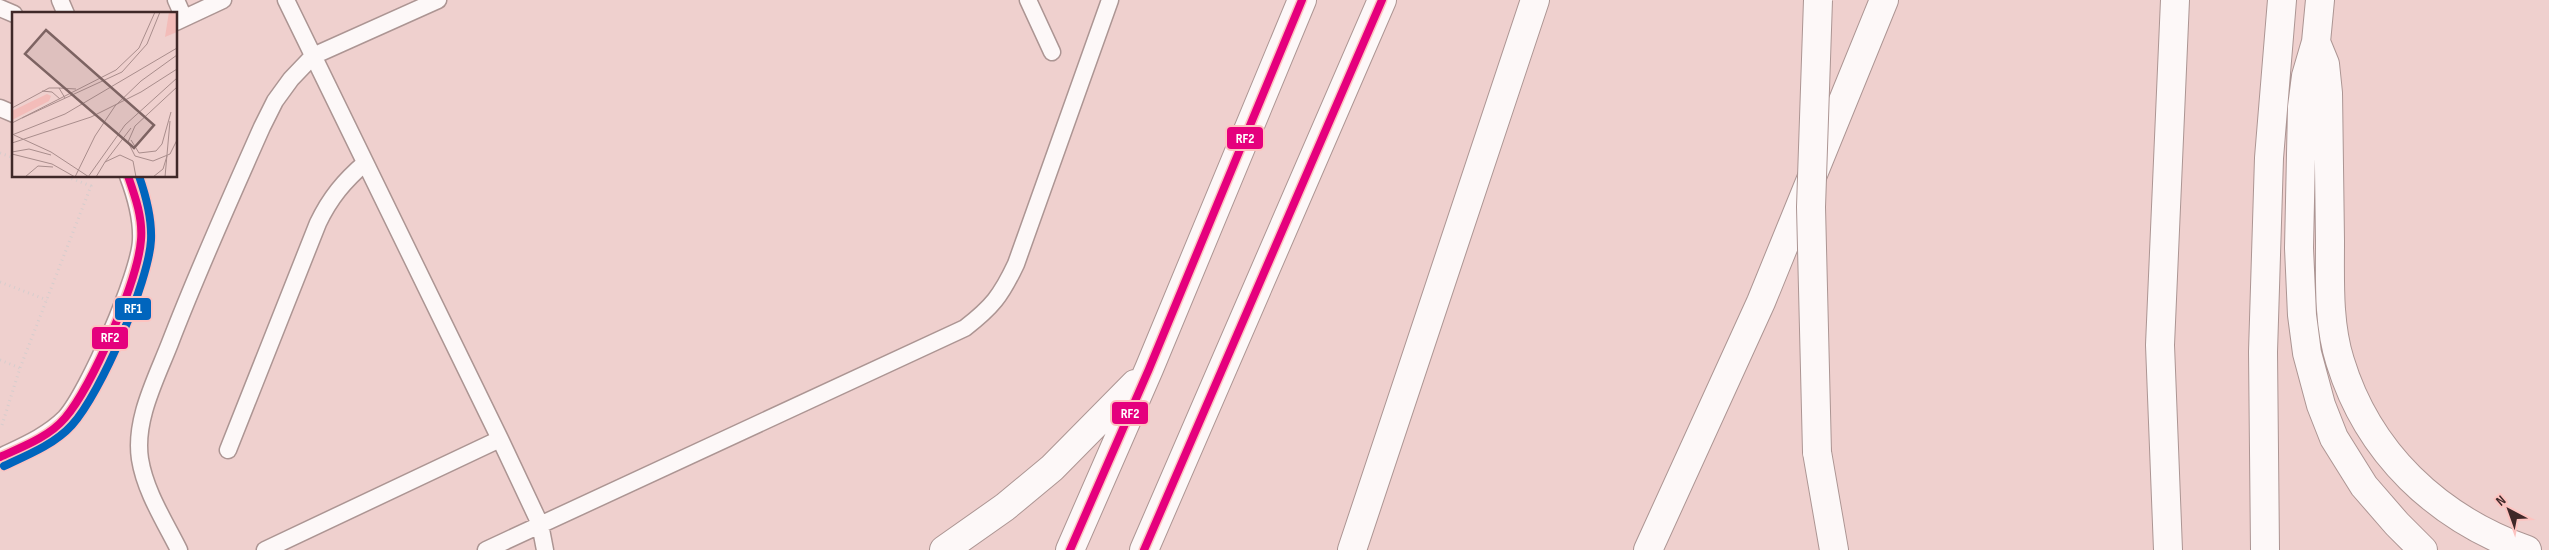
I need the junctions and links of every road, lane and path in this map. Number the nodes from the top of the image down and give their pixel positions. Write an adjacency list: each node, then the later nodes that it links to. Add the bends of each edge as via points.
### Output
1 (60, 0): 17 (lane)
2 (176, 0): 19 (lane)
3 (223, 0): 19 (lane)
4 (286, 0): 22 (lane)
5 (438, 0): 22 (lane)
6 (1028, 0): 21 (lane)
7 (1110, 0): 39 (lane, via 1016,264 996,302 983,314 965,328)
8 (1302, 0): 34 (main road)
9 (1382, 0): 46 (main road)
10 (1535, 0): 47 (main road)
11 (1818, 0): 49 (main road, bridge, via 1811,207 1817,452)
12 (1884, 0): 48 (main road, via 1761,302)
13 (2175, 0): 50 (main road, via 2160,345)
14 (2282, 0): 51 (main road, via 2269,158 2262,352)
15 (2320, 0): 20 (main road)
16 (0, 8): 18 (lane)
17 (65, 12)
18 (12, 13)
19 (180, 20)
20 (2316, 42): 52 (main road, via 2306,76 2302,107 2299,248 2307,353 2334,438 2364,486); 53 (main road, via 2325,64 2328,93 2332,320 2339,360 2355,399 2371,431 2416,486 2475,528)
21 (1052, 52)
22 (313, 56): 27 (lane); 40 (lane, via 275,101 262,127 193,285 146,404 140,459 149,487)
23 (0, 108): 24 (lane)
24 (12, 113)
25 (0, 153): 26 (path)
26 (12, 157)
27 (366, 163): 36 (lane); 37 (lane, via 343,182 328,201)
28 (70, 178): 31 (path, via 91,186)
29 (129, 178): 38 (lane, via 140,215 142,241 133,278 87,384 78,401 43,436)
30 (0, 282): 31 (path)
31 (47, 300): 33 (path)
32 (0, 360): 33 (path)
33 (20, 368): 35 (path)
34 (1149, 369): 44 (main road, via 1098,425 1052,468 1005,507); 45 (main road)
35 (0, 429)
36 (500, 439): 39 (lane); 41 (lane)
37 (228, 450)
38 (0, 457)
39 (540, 524): 42 (lane); 43 (lane)
40 (179, 550)
41 (265, 550)
42 (486, 550)
43 (545, 550)
44 (944, 550)
45 (1070, 550)
46 (1144, 550)
47 (1352, 550)
48 (1648, 550)
49 (1834, 550)
50 (2168, 550)
51 (2266, 550)
52 (2423, 550)
53 (2527, 550)

